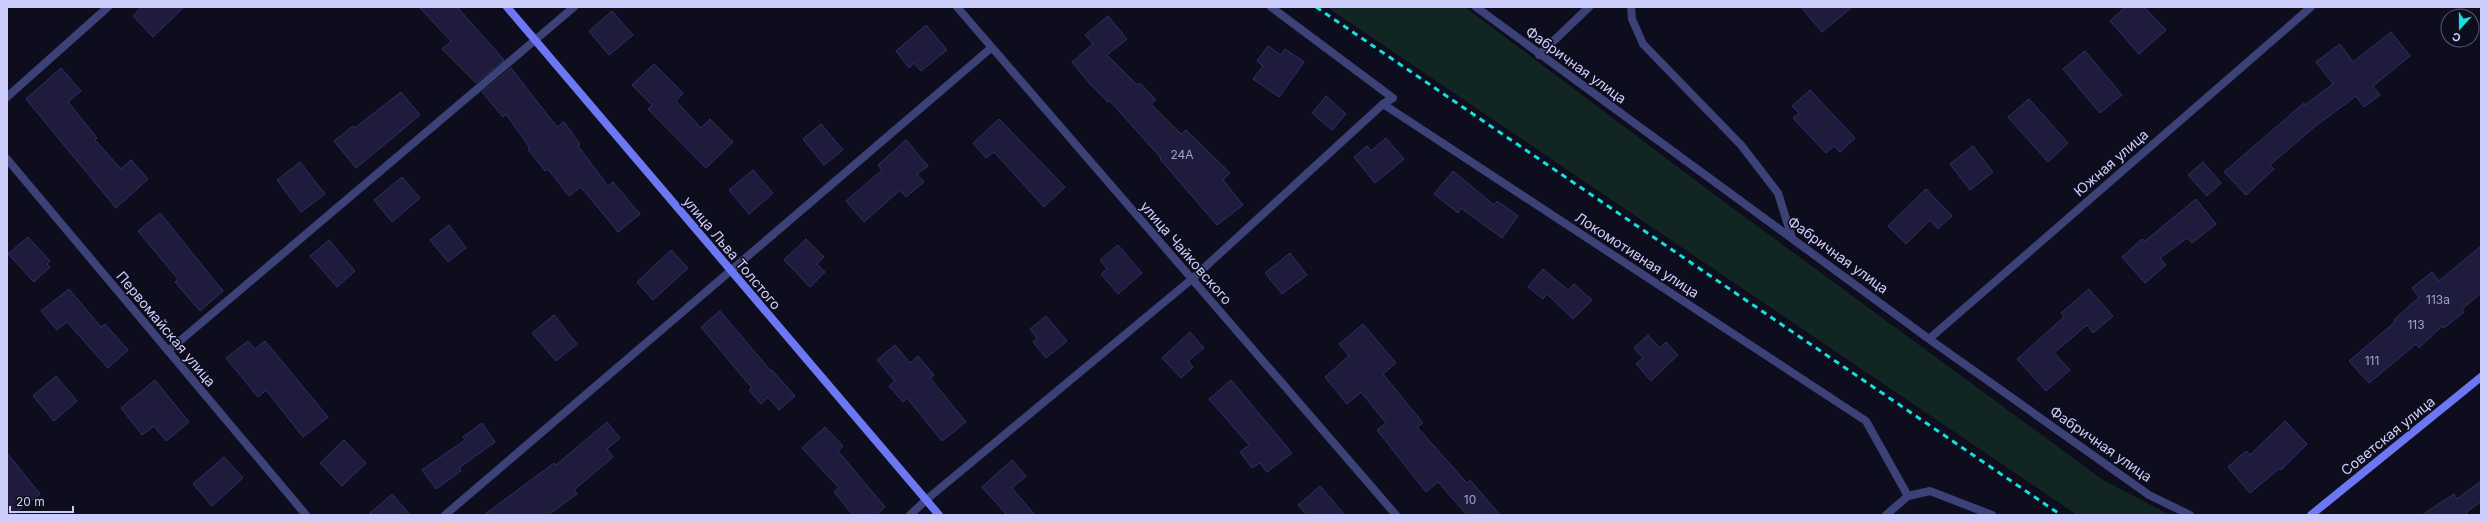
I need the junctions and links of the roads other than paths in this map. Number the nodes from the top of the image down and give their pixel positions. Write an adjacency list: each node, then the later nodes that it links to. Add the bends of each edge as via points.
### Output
1 (108, 7): 13 (street)
2 (507, 7): 10 (street, улица Льва Толстого)
3 (574, 7): 10 (street)
4 (957, 7): 11 (street, улица Чайковского)
5 (1271, 7): 14 (street, via 1393,98)
6 (1476, 7): 12 (street, Фабричная улица)
7 (1589, 7): 12 (street)
8 (1631, 7): 16 (street, via 1632,19 1643,44 1741,145 1778,193)
9 (2311, 7): 19 (street, Южная улица)
10 (536, 41): 17 (street, улица Льва Толстого); 20 (street)
11 (992, 48): 17 (street); 18 (street, улица Чайковского)
12 (1540, 55): 16 (street, Фабричная улица)
13 (7, 97)
14 (1383, 104): 18 (street); 22 (street, Локомотивная улица, via 1866,421)
15 (7, 159): 20 (street, Первомайская улица)
16 (1792, 238): 19 (street, Фабричная улица)
17 (730, 272): 23 (street, улица Льва Толстого); 25 (street)
18 (1192, 280): 23 (street); 28 (street, улица Чайковского)
19 (1929, 339): 31 (street, Фабричная улица, via 2149,494)
20 (168, 350): 24 (street, Первомайская улица)
21 (2481, 376): 32 (street, Советская улица)
22 (1908, 496): 29 (street); 30 (street, via 1930,491)
23 (926, 500): 26 (street); 27 (street, улица Льва Толстого)
24 (306, 515)
25 (445, 515)
26 (910, 515)
27 (939, 515)
28 (1396, 515)
29 (1886, 515)
30 (1992, 515)
31 (2190, 515)
32 (2311, 515)

